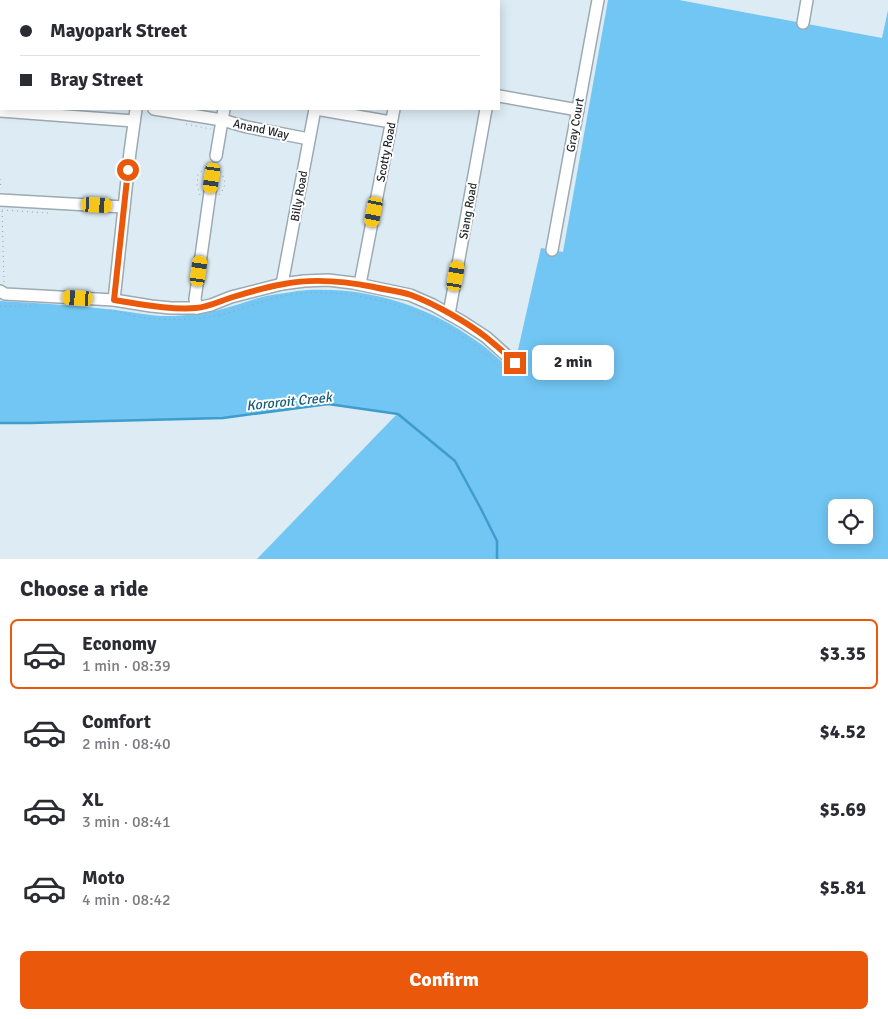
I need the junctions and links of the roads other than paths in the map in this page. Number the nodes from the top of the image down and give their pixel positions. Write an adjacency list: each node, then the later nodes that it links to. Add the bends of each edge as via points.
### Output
1 (598, 0): 11 (street, Gray Court)
2 (807, 0): 3 (street)
3 (803, 23)
4 (500, 96): 11 (street)
5 (136, 110): 14 (street)
6 (160, 110): 13 (street, Anand Way)
7 (315, 110): 16 (street, Billy Road)
8 (321, 110): 15 (street)
9 (394, 110): 15 (street, Scotty Road)
10 (486, 110): 27 (street, Siang Road)
11 (578, 110): 21 (street, Gray Court)
12 (0, 111): 14 (street)
13 (222, 120): 16 (street, Anand Way); 17 (street)
14 (134, 121): 20 (street)
15 (391, 122): 23 (street, Scotty Road)
16 (309, 139): 22 (street, Billy Road)
17 (216, 156)
18 (212, 178): 26 (street, via 195,299)
19 (0, 200): 20 (street)
20 (124, 207): 25 (street)
21 (552, 250)
22 (282, 284): 23 (street, via 328,280); 26 (street)
23 (360, 284): 27 (street, via 410,295)
24 (0, 291): 25 (street)
25 (112, 305): 26 (street)
26 (197, 308)
27 (449, 314): 28 (street, via 486,337)
28 (515, 363)

